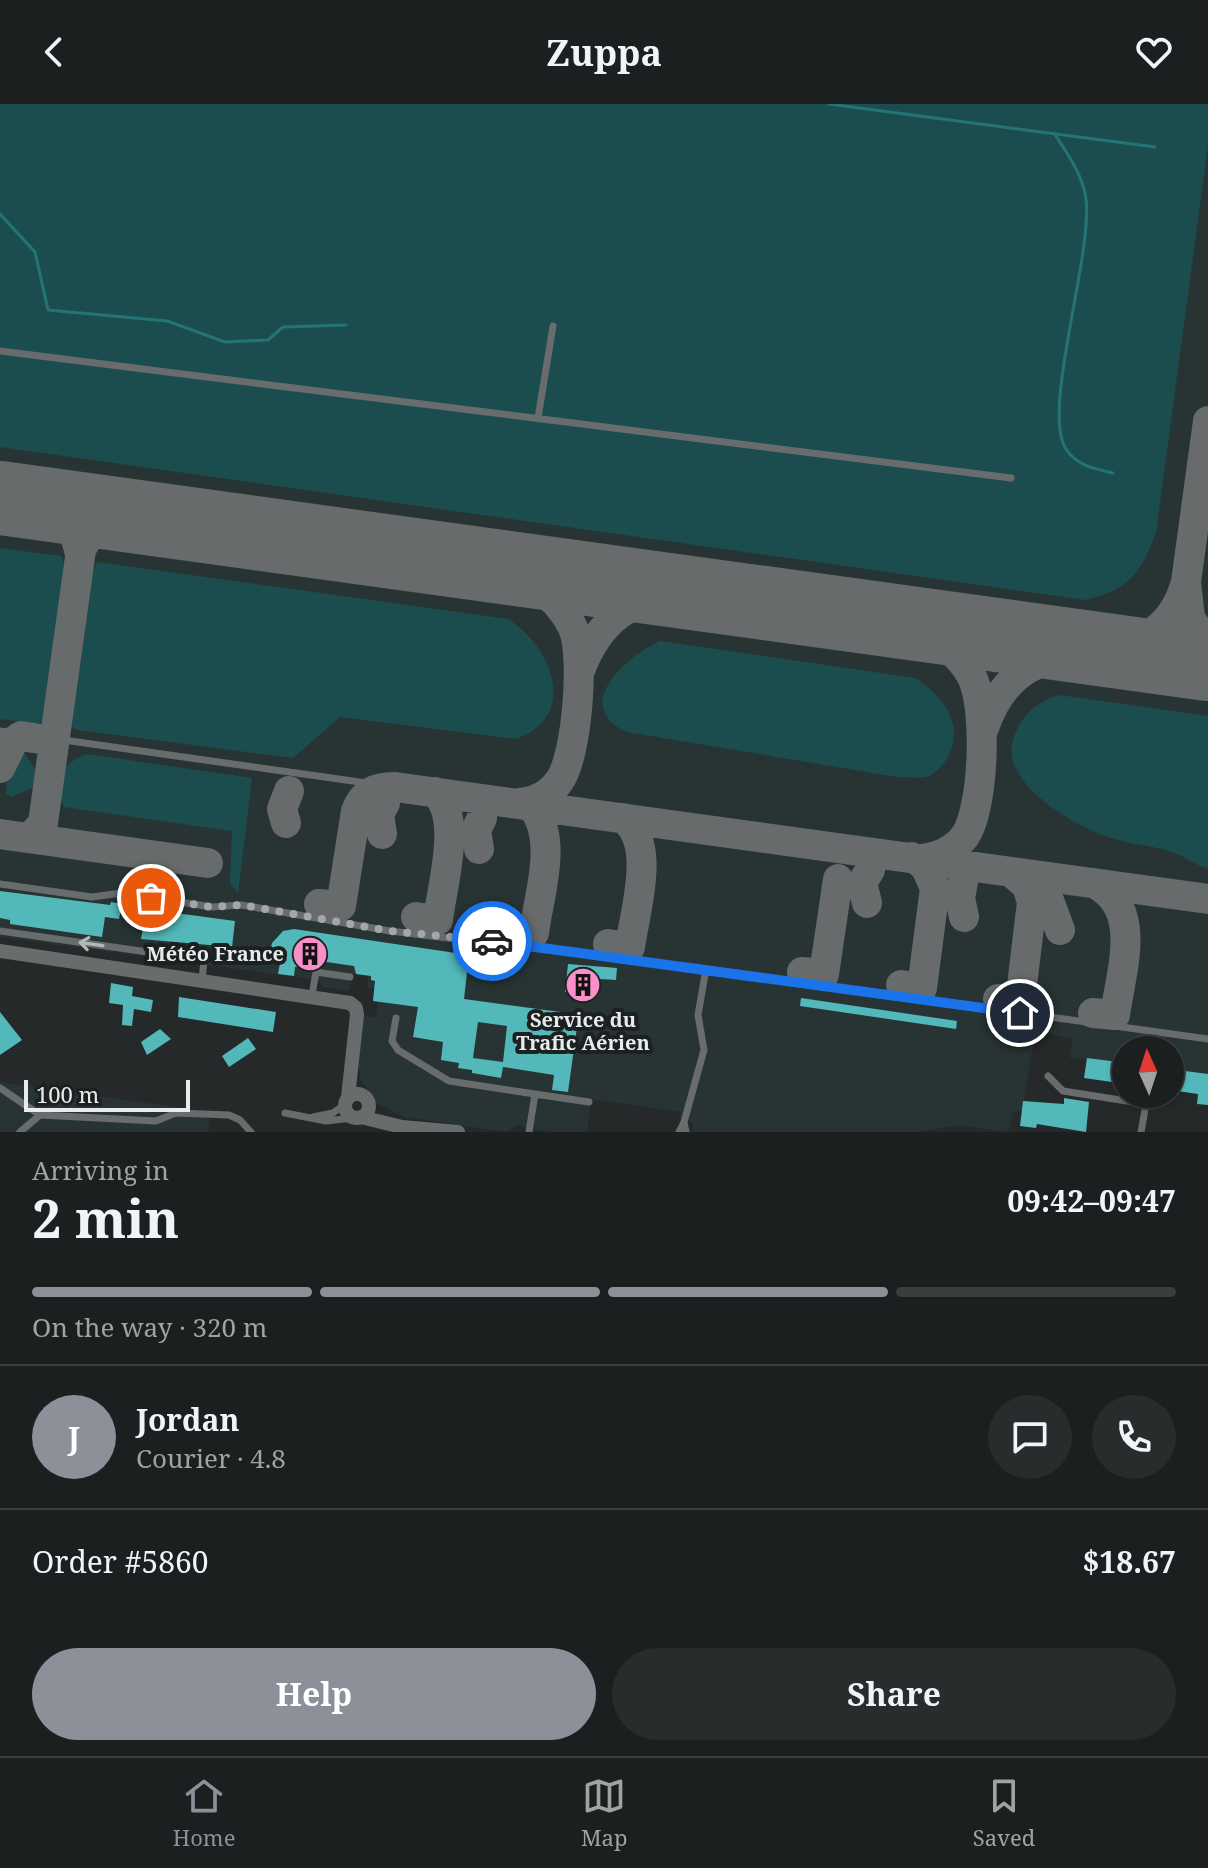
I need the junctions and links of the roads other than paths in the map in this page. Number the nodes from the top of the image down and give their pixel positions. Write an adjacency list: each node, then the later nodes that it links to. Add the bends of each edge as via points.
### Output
1 (553, 326): 3 (lane)
2 (0, 351): 3 (lane)
3 (538, 418): 4 (lane)
4 (1011, 478)
5 (0, 731): 6 (lane)
6 (395, 787)
7 (0, 884): 13 (lane, via 92,897 121,893 212,907 242,905 390,931)
8 (0, 931): 9 (lane)
9 (36, 936): 11 (lane, one-way to 9); 12 (lane)
10 (0, 951): 12 (street)
11 (140, 951): 14 (lane); 16 (lane, via 204,960)
12 (33, 956): 14 (street)
13 (706, 969): 19 (lane); 28 (lane, via 698,1015 704,1050)
14 (137, 970): 16 (street)
15 (350, 977): 17 (lane, via 316,972)
16 (202, 980): 17 (street)
17 (312, 995): 24 (street, via 356,1008 351,1064)
18 (396, 1018): 22 (lane, via 392,1041 398,1050 449,1081)
19 (1208, 1039)
20 (1048, 1076): 35 (lane, via 1063,1091 1146,1104)
21 (0, 1088): 26 (lane)
22 (535, 1094): 23 (lane); 32 (lane)
23 (589, 1102)
24 (356, 1106): 27 (lane); 27 (lane, via 340,1122); 31 (street, via 415,1127)
25 (285, 1113): 27 (lane)
26 (40, 1115): 29 (lane); 30 (lane, via 156,1121 176,1113 229,1115)
27 (313, 1117)
28 (684, 1122): 33 (lane); 34 (lane)
29 (20, 1132)
30 (251, 1132)
31 (458, 1132)
32 (529, 1132)
33 (679, 1132)
34 (686, 1132)
35 (1141, 1132)

